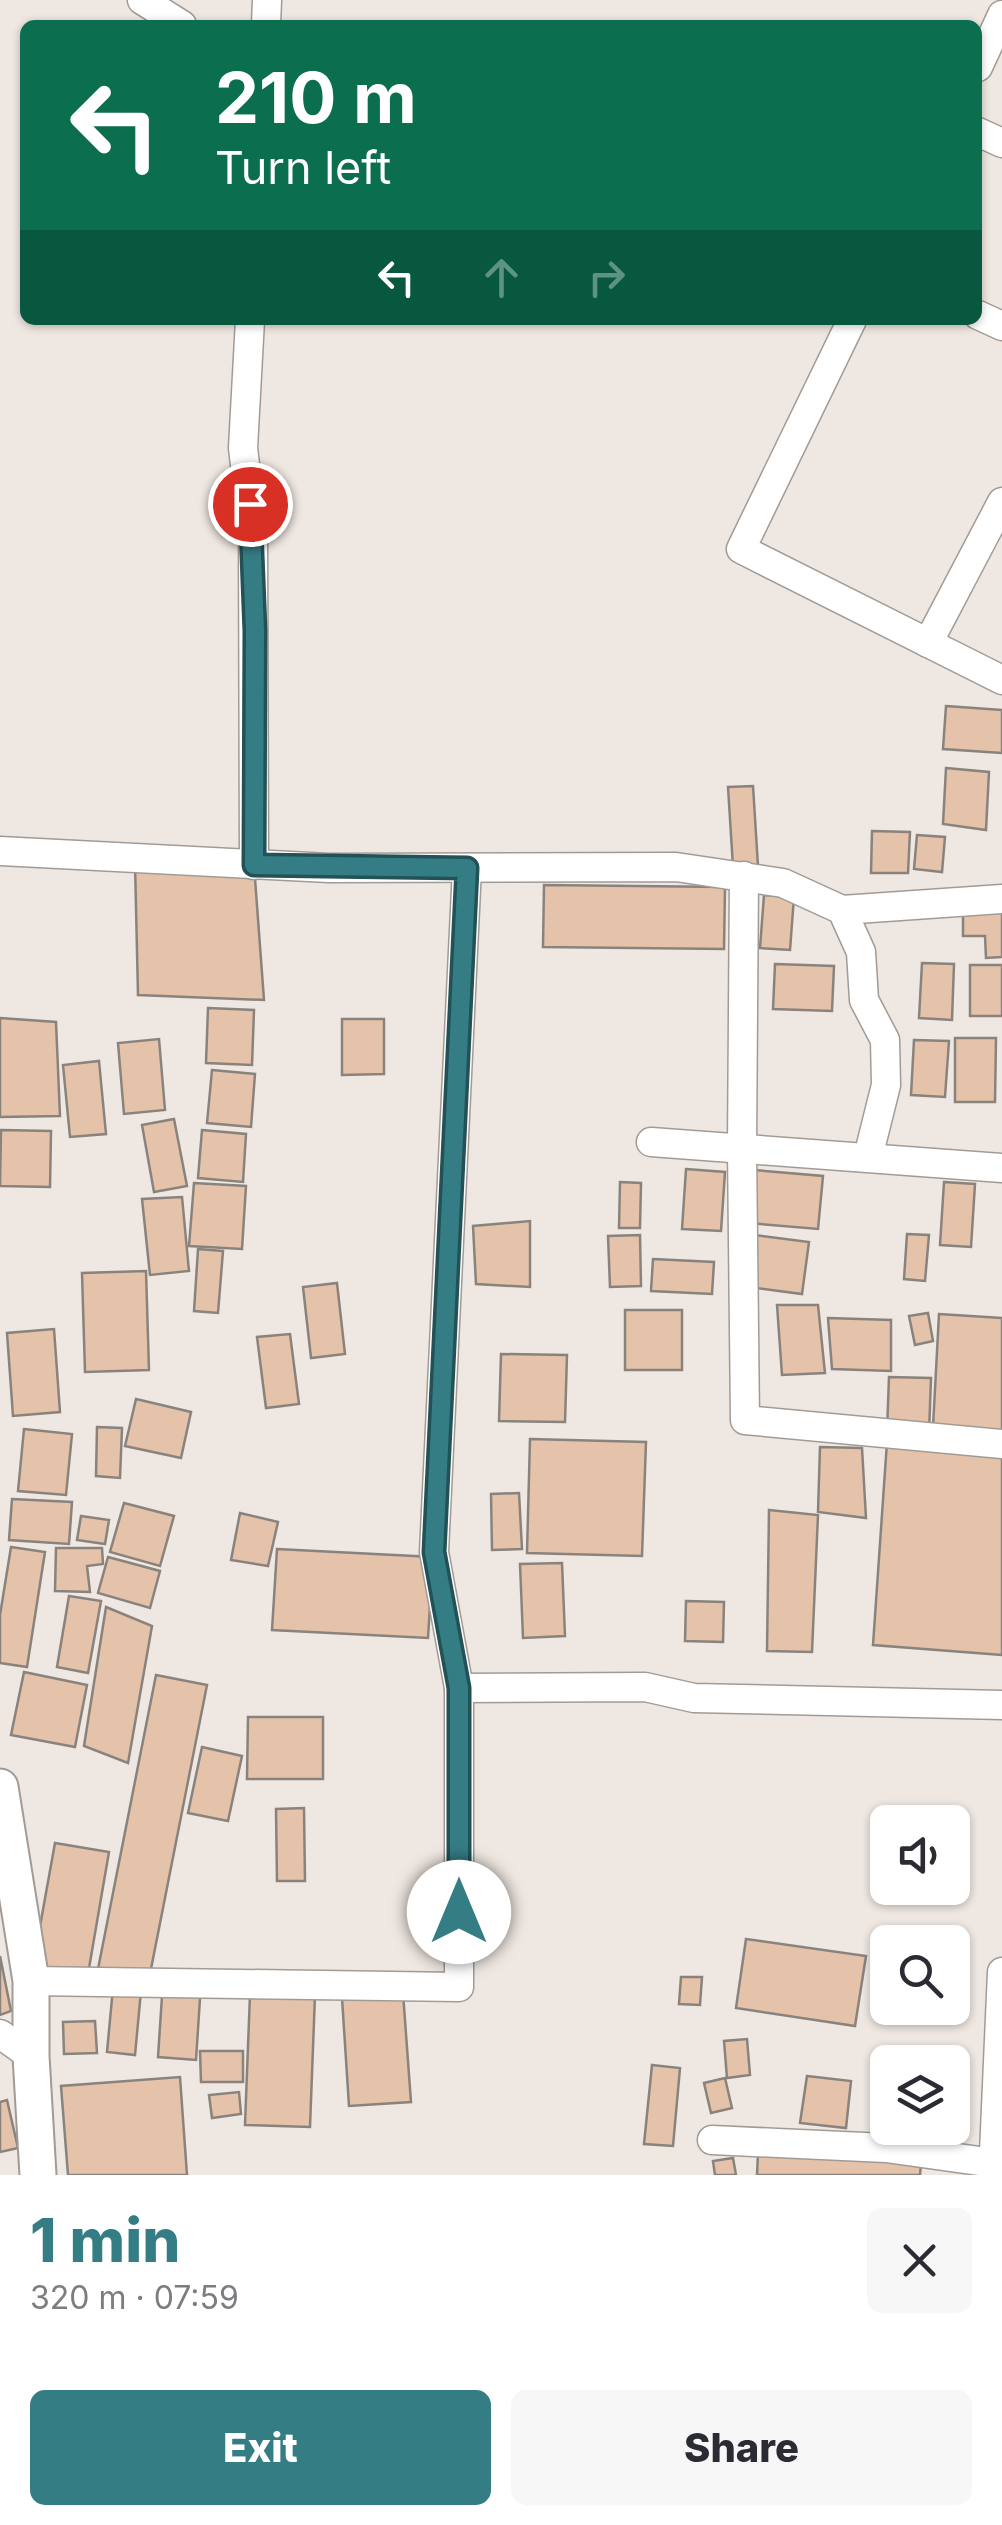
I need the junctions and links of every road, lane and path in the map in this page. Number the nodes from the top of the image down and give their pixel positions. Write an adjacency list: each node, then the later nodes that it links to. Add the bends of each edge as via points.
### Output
1 (142, 0): 3 (street)
2 (1002, 15): 4 (street)
3 (174, 20)
4 (982, 58)
5 (250, 325): 11 (street, via 243,448 253,531)
6 (850, 325): 8 (street, via 742,549)
7 (1002, 502): 8 (street)
8 (928, 643): 9 (street)
9 (1002, 680)
10 (0, 851): 11 (street)
11 (254, 865): 12 (street)
12 (467, 868): 13 (street, via 676,867); 21 (street, via 434,1552)
13 (744, 876): 15 (street, via 783,883); 17 (street)
14 (1002, 898): 15 (street)
15 (842, 910): 18 (street, via 861,952 864,1000 885,1040 886,1085)
16 (651, 1142): 17 (street)
17 (742, 1148): 18 (street); 20 (street, via 745,1420)
18 (868, 1156): 19 (street)
19 (1002, 1168)
20 (1002, 1444)
21 (459, 1688): 22 (street, via 645,1687 694,1698); 25 (street, via 459,1987)
22 (1002, 1705)
23 (0, 1787): 25 (street)
24 (1002, 1972): 29 (street)
25 (31, 1981): 27 (street)
26 (0, 2034): 27 (street)
27 (31, 2056): 30 (street)
28 (712, 2140): 29 (street, via 886,2148)
29 (993, 2169)
30 (38, 2175)

